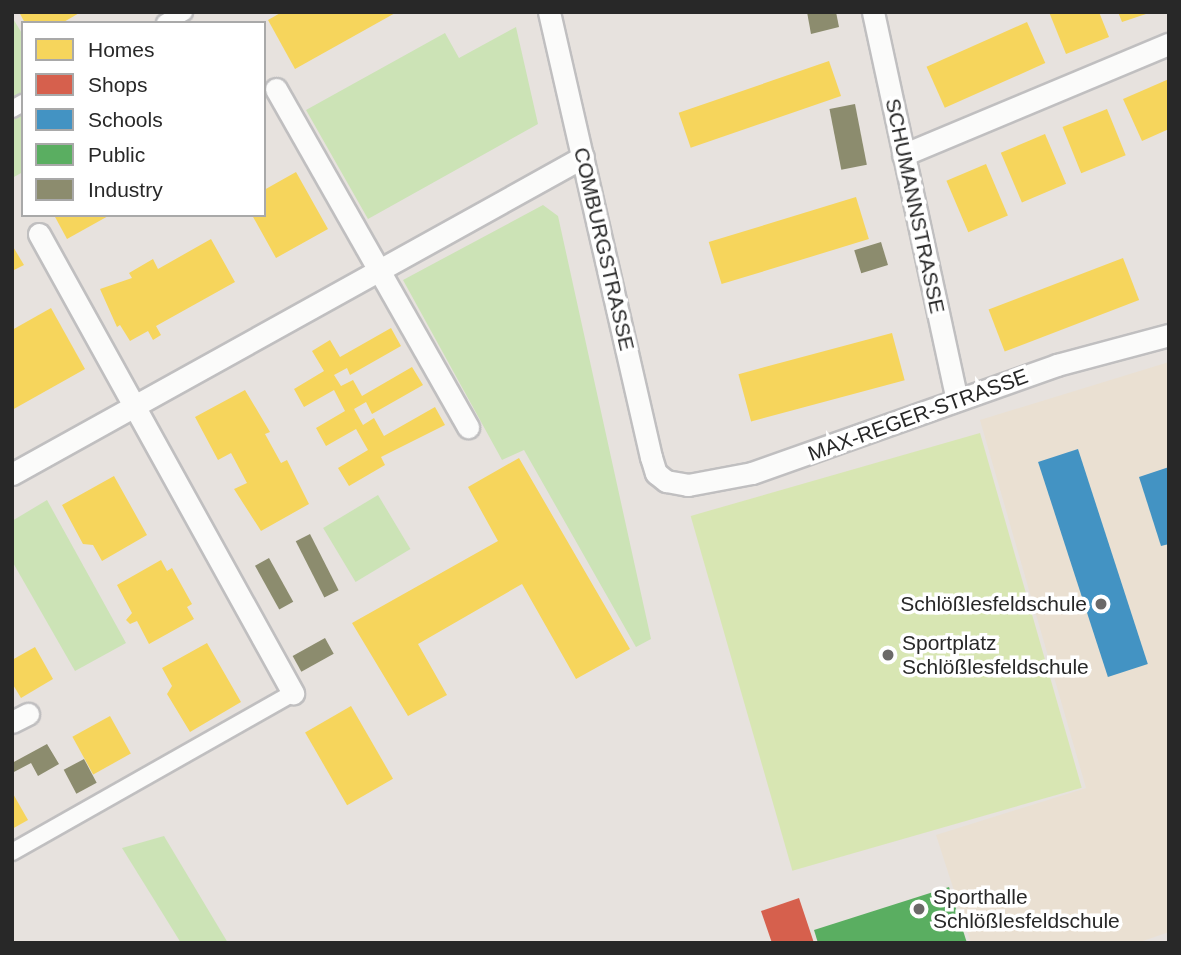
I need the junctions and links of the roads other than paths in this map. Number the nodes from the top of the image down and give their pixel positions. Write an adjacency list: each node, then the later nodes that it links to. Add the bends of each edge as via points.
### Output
1 (184, 12): 4 (street)
2 (549, 12): 8 (street, COMBURGSTRASSE)
3 (873, 12): 7 (street, SCHUMANNSTRASSE)
4 (168, 21)
5 (1169, 44): 7 (street)
6 (276, 89): 10 (street)
7 (903, 155): 12 (street, SCHUMANNSTRASSE)
8 (583, 157): 10 (street); 16 (street, COMBURGSTRASSE, via 651,457 656,473)
9 (40, 234): 13 (street)
10 (379, 267): 13 (street); 14 (street)
11 (1169, 335): 12 (street, MAX-REGER-STRASSE)
12 (957, 399): 16 (street, MAX-REGER-STRASSE, via 752,473 688,485)
13 (135, 405): 15 (street); 17 (street)
14 (468, 427)
15 (12, 474)
16 (666, 481)
17 (293, 693): 18 (street)
18 (12, 852)

